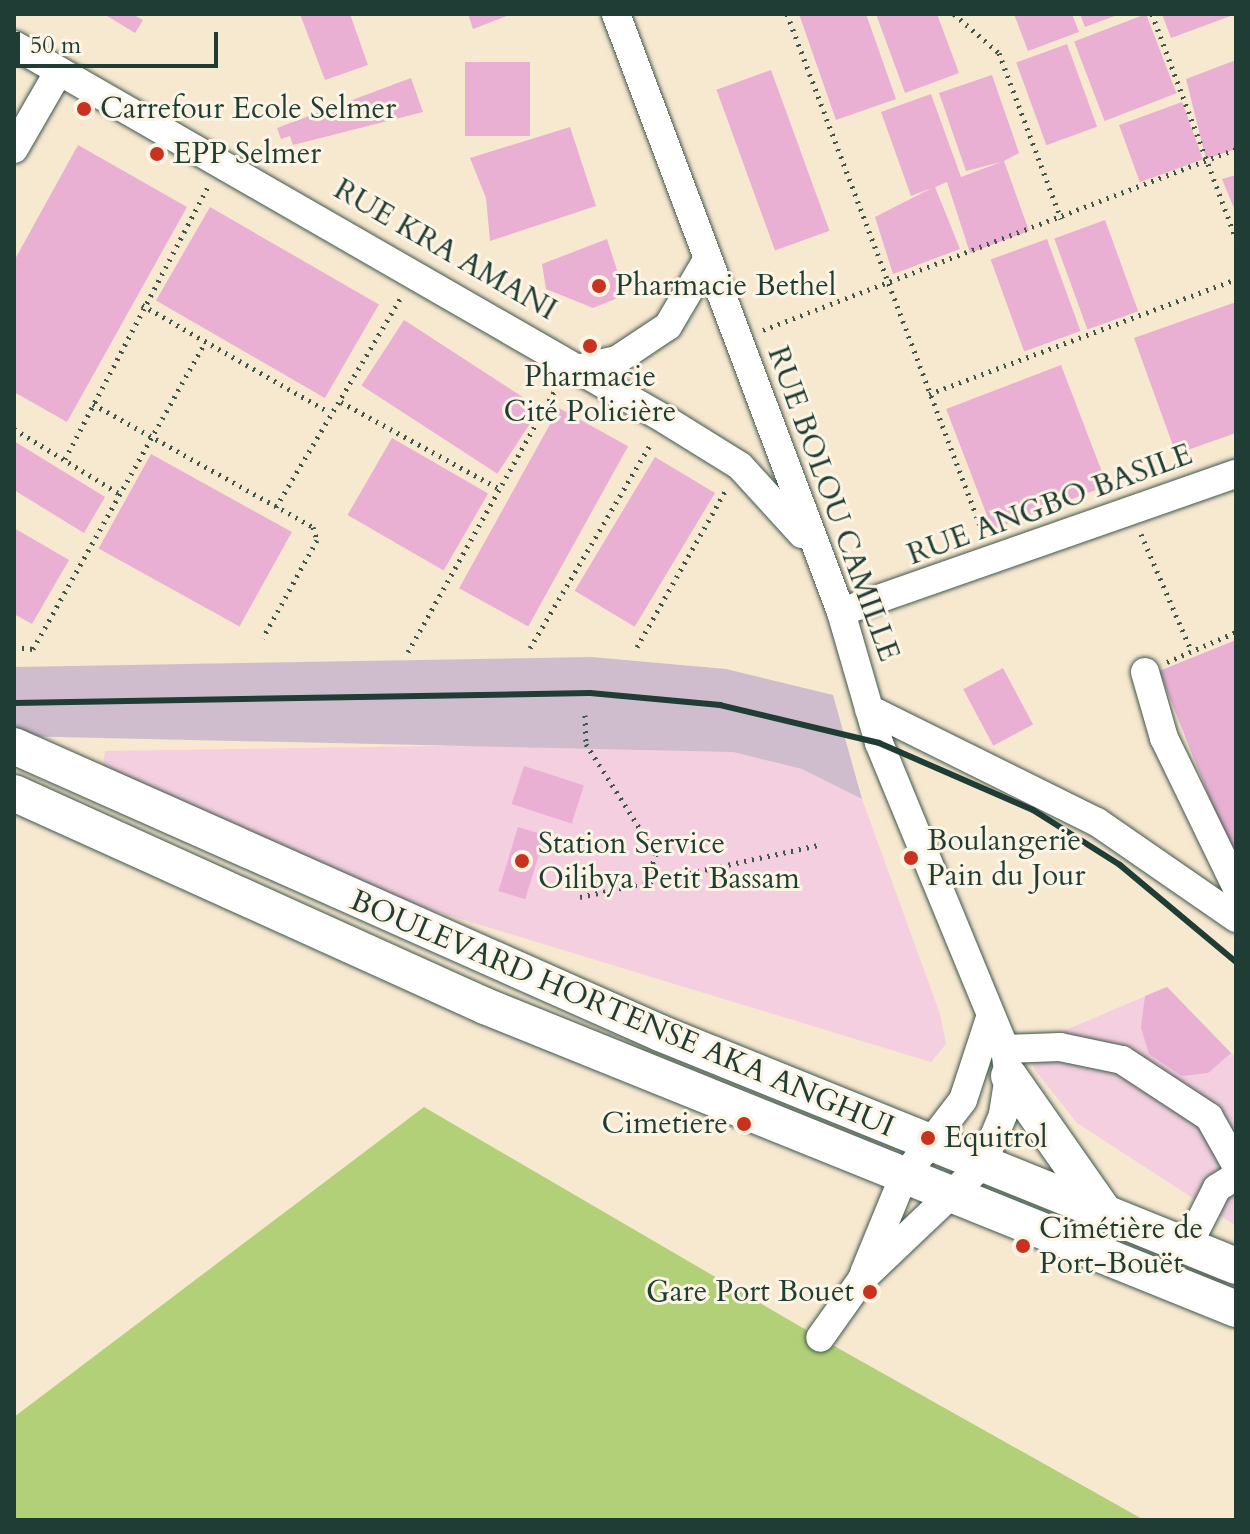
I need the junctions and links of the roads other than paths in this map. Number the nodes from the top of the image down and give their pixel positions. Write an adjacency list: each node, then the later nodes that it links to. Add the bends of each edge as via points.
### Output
1 (616, 14): 5 (street, RUE BOLOU CAMILLE)
2 (14, 45): 3 (street, RUE KRA AMANI)
3 (59, 71): 4 (street); 6 (street, RUE KRA AMANI)
4 (14, 149)
5 (707, 260): 6 (street, via 668,326 617,360); 8 (street, RUE BOLOU CAMILLE)
6 (576, 365): 8 (street, RUE KRA AMANI, via 740,466)
7 (1236, 474): 9 (street, RUE ANGBO BASILE, via 1134,515)
8 (815, 549): 9 (street, RUE BOLOU CAMILLE)
9 (841, 612): 11 (street, RUE BOLOU CAMILLE)
10 (1145, 672): 14 (street, via 1164,738)
11 (869, 709): 15 (street, via 1084,815); 16 (street, RUE BOLOU CAMILLE)
12 (14, 746): 18 (main road, BOULEVARD HORTENSE AKA ANGHUI, via 438,938)
13 (14, 793): 22 (main road, BOULEVARD HORTENSE AKA ANGHUI, via 485,1006)
14 (1236, 886)
15 (1236, 918)
16 (991, 1015): 17 (street, RUE BOLOU CAMILLE); 18 (street, via 963,1100)
17 (1007, 1062): 19 (street); 20 (street, via 1060,1047 1122,1060 1209,1117); 24 (main road)
18 (927, 1144): 19 (main road, BOULEVARD HORTENSE AKA ANGHUI); 22 (street)
19 (982, 1165): 23 (street); 24 (main road, BOULEVARD HORTENSE AKA ANGHUI)
20 (1236, 1165)
21 (1236, 1176): 25 (street, via 1217,1188)
22 (903, 1178): 23 (main road, BOULEVARD HORTENSE AKA ANGHUI); 27 (street)
23 (955, 1198): 27 (street); 28 (main road, BOULEVARD HORTENSE AKA ANGHUI)
24 (1103, 1210): 25 (main road, BOULEVARD HORTENSE AKA ANGHUI)
25 (1187, 1247): 26 (main road, BOULEVARD HORTENSE AKA ANGHUI)
26 (1236, 1266)
27 (862, 1279): 29 (street)
28 (1236, 1309)
29 (820, 1338)

